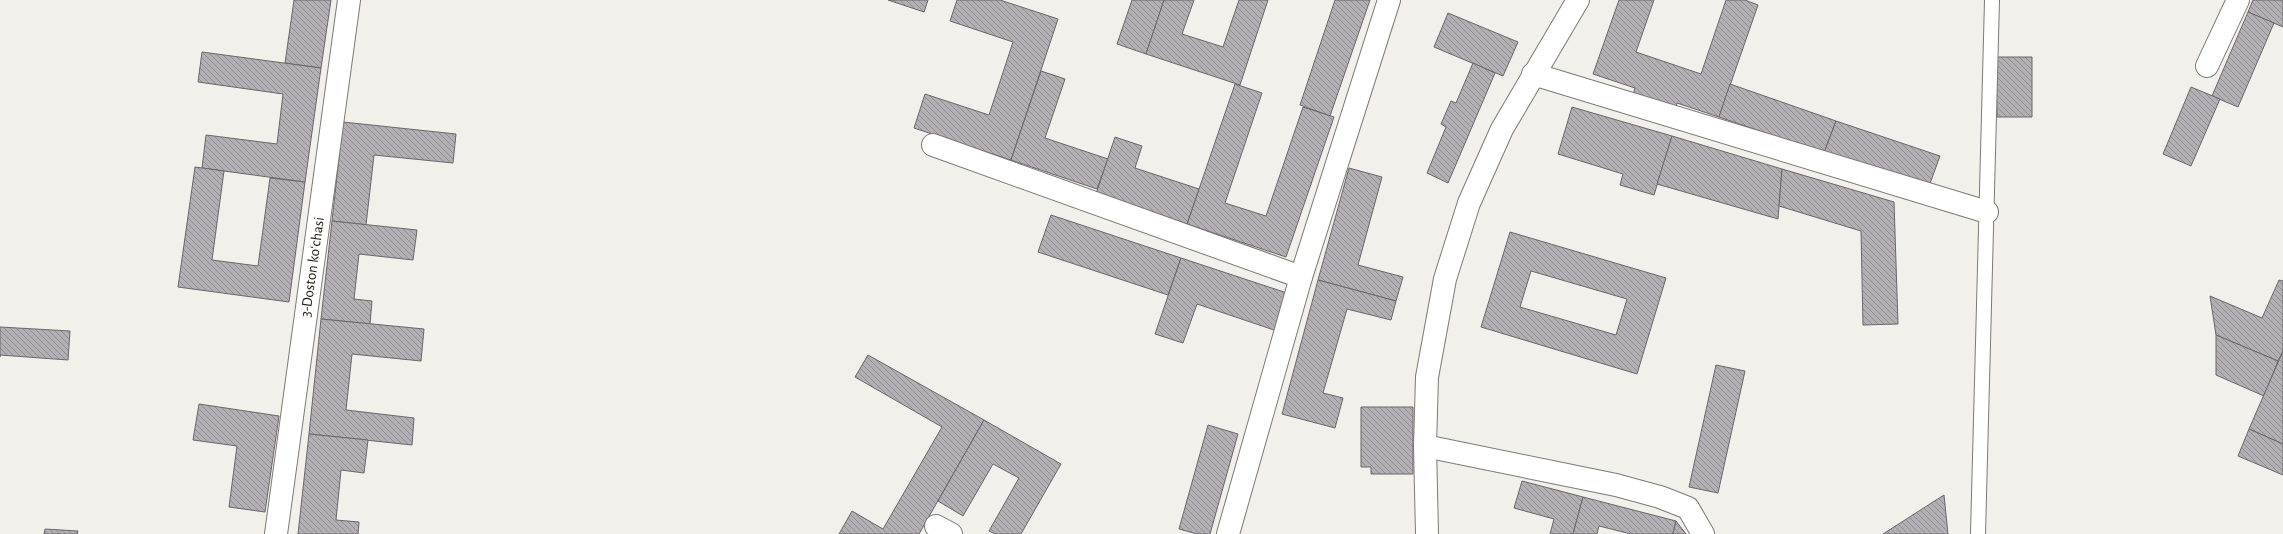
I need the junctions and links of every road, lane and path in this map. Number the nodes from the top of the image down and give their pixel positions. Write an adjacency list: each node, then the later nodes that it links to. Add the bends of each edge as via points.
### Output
1 (349, 0): 12 (street, 3-Doston koʻchasi)
2 (1389, 0): 10 (street)
3 (1578, 0): 7 (street)
4 (1992, 0): 9 (lane)
5 (2238, 0): 6 (street)
6 (2207, 66)
7 (1533, 74): 9 (street); 11 (street, via 1502,129 1469,203 1445,279 1427,377)
8 (933, 145): 10 (street)
9 (1987, 212): 16 (lane)
10 (1302, 277): 13 (street)
11 (1425, 446): 14 (street); 15 (street, via 1616,485 1660,497 1688,508)
12 (276, 534)
13 (1228, 534)
14 (1427, 534)
15 (1703, 534)
16 (1978, 534)

